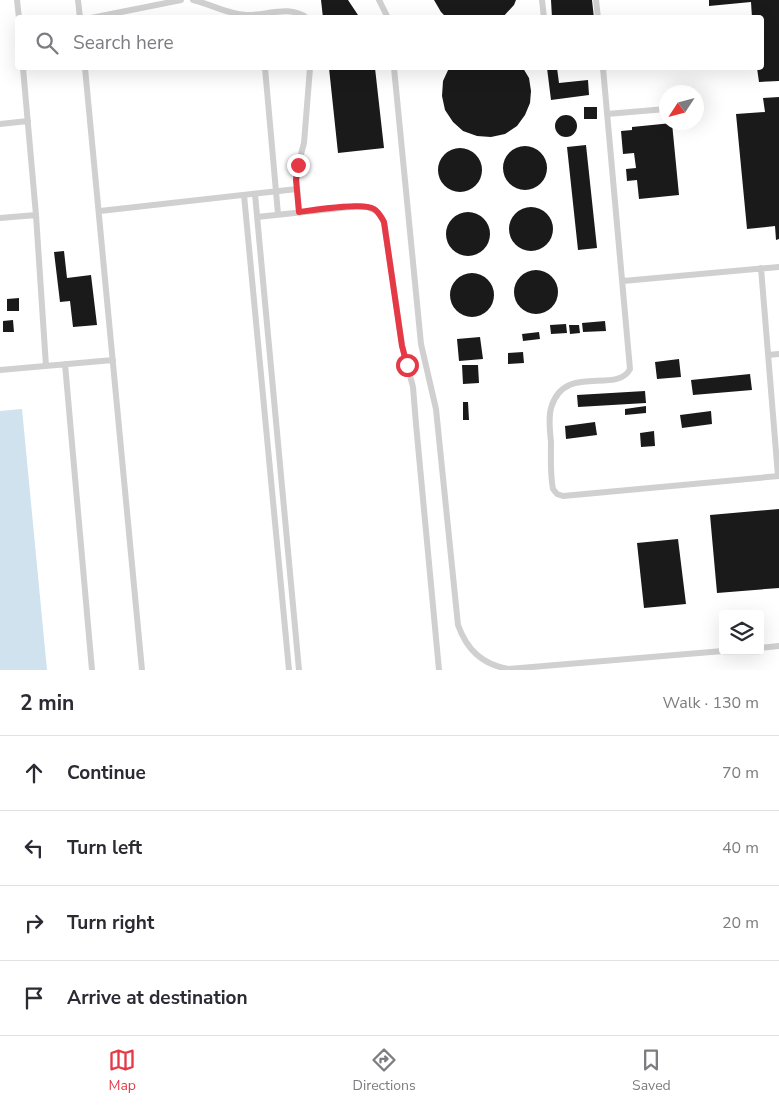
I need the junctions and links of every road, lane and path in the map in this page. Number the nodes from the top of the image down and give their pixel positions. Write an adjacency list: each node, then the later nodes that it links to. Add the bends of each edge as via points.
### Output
1 (17, 0): 8 (lane)
2 (78, 0): 9 (lane)
3 (181, 0): 10 (lane)
4 (193, 0): 11 (lane)
5 (379, 0): 14 (lane)
6 (542, 0): 15 (lane)
7 (596, 0): 16 (lane)
8 (19, 15)
9 (80, 15)
10 (106, 15)
11 (249, 15)
12 (267, 15): 13 (lane, via 292,11)
13 (303, 15)
14 (386, 15)
15 (544, 15)
16 (598, 15)
17 (23, 70): 25 (lane)
18 (85, 70): 31 (lane)
19 (265, 70): 28 (lane)
20 (310, 70): 27 (lane, via 304,143 296,173)
21 (394, 70): 56 (lane, via 421,344 436,409 458,625 468,646 485,662)
22 (602, 70): 24 (lane)
23 (659, 110): 24 (lane)
24 (607, 114): 39 (lane)
25 (28, 121): 26 (lane); 34 (lane)
26 (0, 124)
27 (297, 189): 28 (lane); 32 (lane)
28 (276, 192): 29 (lane); 33 (lane)
29 (255, 194): 30 (lane); 35 (lane)
30 (244, 195): 31 (lane); 53 (lane)
31 (100, 210): 42 (lane)
32 (299, 212): 33 (lane); 55 (lane, via 368,206 375,209 384,222 402,346 415,399)
33 (278, 214): 35 (lane)
34 (36, 215): 36 (lane); 44 (lane)
35 (257, 217): 54 (lane)
36 (0, 218)
37 (779, 267): 38 (lane)
38 (762, 268): 39 (lane); 41 (lane)
39 (623, 281): 47 (lane, via 630,369 620,379 573,384 555,399 550,414 552,485 555,492 563,496)
40 (779, 354): 41 (lane)
41 (768, 355): 46 (lane)
42 (113, 360): 43 (lane); 52 (lane)
43 (65, 364): 44 (lane); 51 (lane)
44 (46, 366): 45 (lane)
45 (0, 370)
46 (776, 415): 47 (lane)
47 (778, 476)
48 (779, 646): 49 (lane)
49 (764, 648)
50 (719, 651): 57 (lane)
51 (92, 670)
52 (142, 670)
53 (289, 670)
54 (299, 670)
55 (439, 670)
56 (513, 670)
57 (513, 670)

